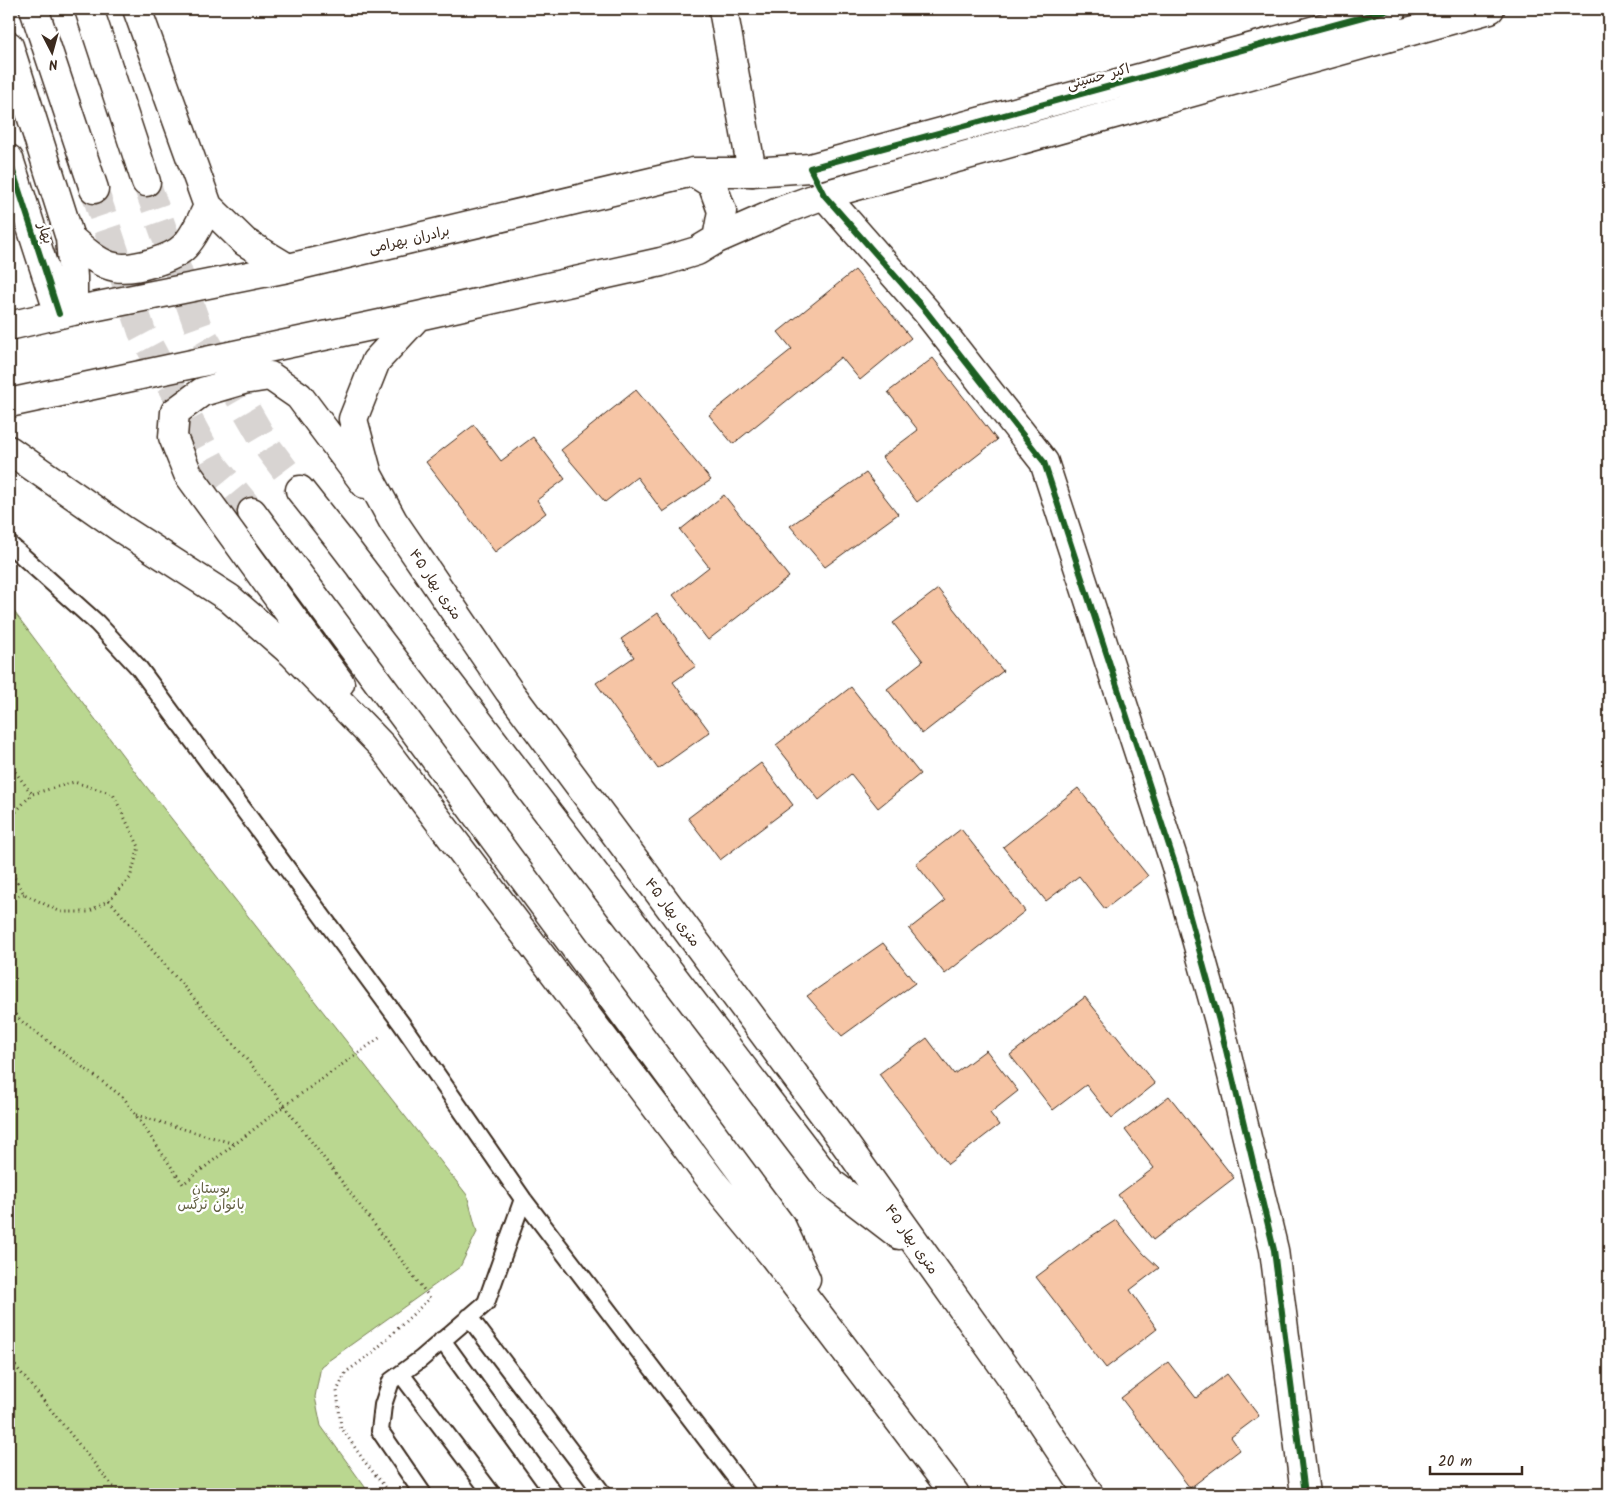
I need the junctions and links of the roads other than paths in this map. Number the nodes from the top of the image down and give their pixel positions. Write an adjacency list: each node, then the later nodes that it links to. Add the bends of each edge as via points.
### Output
1 (34, 9): 13 (main road)
2 (89, 9): 12 (main road)
3 (137, 9): 15 (main road)
4 (723, 9): 11 (main road)
5 (1392, 9): 9 (main road, اکبر حسینی)
6 (1490, 9): 14 (main road)
7 (9, 46): 16 (main road)
8 (9, 160): 19 (main road, بهار)
9 (810, 168): 11 (main road, برادران بهرامی); 14 (main road)
10 (693, 172): 11 (main road, برادران بهرامی); 17 (main road, via 712,184 722,211); 18 (main road, برادران بهرامی)
11 (752, 172)
12 (146, 182)
13 (94, 189)
14 (824, 195): 17 (main road); 42 (main road, via 926,311 1044,462 1176,867 1219,1021 1274,1250)
15 (208, 206): 16 (main road, via 184,247 165,259 143,265 116,268 99,261); 18 (main road, via 245,242)
16 (70, 238): 19 (main road, via 73,277)
17 (717, 239): 20 (main road, via 662,262)
18 (288, 268): 19 (main road, برادران بهرامی)
19 (66, 312): 21 (main road, برادران بهرامی)
20 (418, 316): 22 (main road); 26 (main road, ۴۵ متری بهار, via 376,361 353,419 368,475)
21 (9, 326)
22 (9, 403)
23 (9, 450): 28 (main road, via 229,598 292,653)
24 (300, 490): 30 (main road, via 830,1182)
25 (252, 512): 32 (main road, via 782,1228)
26 (393, 521): 28 (main road, via 299,396 270,376 202,392 175,412 172,437 188,474); 30 (main road, ۴۵ متری بهار, via 509,690 828,1120)
27 (9, 544): 29 (lane, via 97,623 139,668 400,1023)
28 (382, 746): 32 (main road, via 712,1181)
29 (523, 1199): 31 (lane, via 486,1303); 39 (lane)
30 (922, 1253): 41 (main road, ۴۵ متری بهار, via 1012,1378)
31 (470, 1317): 33 (lane); 38 (lane)
32 (830, 1330): 40 (main road)
33 (442, 1340): 34 (lane); 37 (lane)
34 (401, 1374): 35 (lane, via 391,1381 383,1405 380,1431); 36 (lane)
35 (422, 1494)
36 (492, 1494)
37 (554, 1494)
38 (603, 1494)
39 (748, 1494)
40 (955, 1494)
41 (1089, 1494)
42 (1305, 1494)

